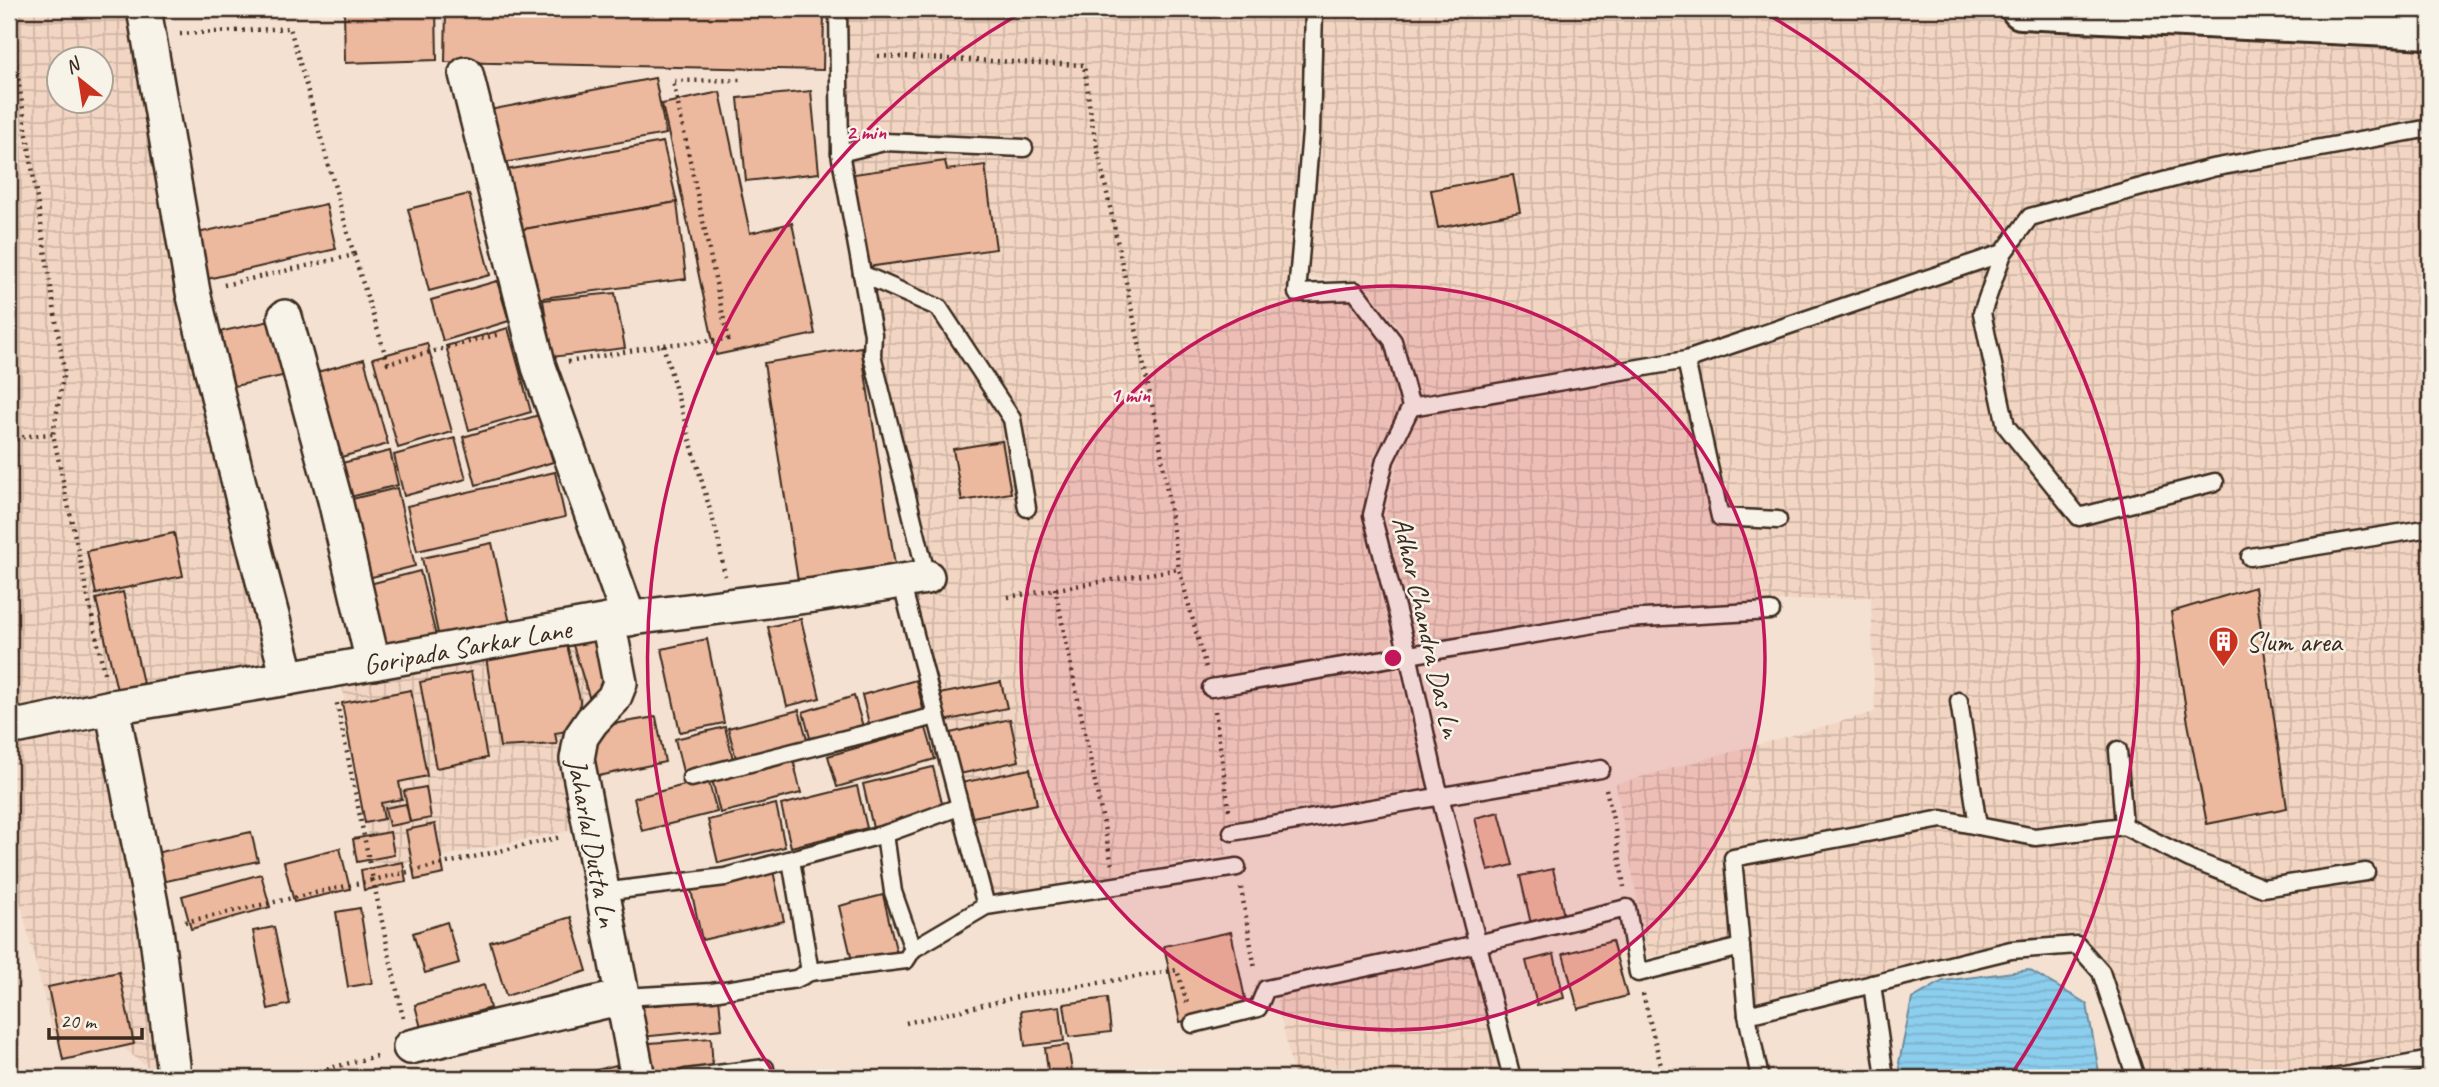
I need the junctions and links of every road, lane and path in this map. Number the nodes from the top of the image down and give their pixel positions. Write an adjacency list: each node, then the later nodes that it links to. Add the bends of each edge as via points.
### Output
1 (838, 9): 12 (lane)
2 (1314, 9): 22 (lane, via 1311,132 1297,293 1355,291 1393,341)
3 (2021, 9): 5 (main road)
4 (146, 22): 14 (path, via 290,28); 16 (street)
5 (2430, 29)
6 (9, 38): 23 (path, via 64,371)
7 (878, 56): 30 (path, via 1084,65 1092,123 1158,432)
8 (466, 74): 18 (street, Jaharlal Dutta Ln)
9 (741, 80): 19 (path, via 673,81 728,339)
10 (2430, 128): 13 (lane, via 2212,168 2030,217)
11 (1024, 148): 12 (lane, via 884,142)
12 (840, 153): 15 (lane)
13 (2003, 253): 20 (lane); 25 (lane, via 1982,313 2006,426 2078,517)
14 (354, 255): 16 (path); 18 (path, via 388,363)
15 (862, 274): 26 (lane, via 939,308 1012,419); 31 (lane, via 873,334 872,355)
16 (193, 292): 40 (street)
17 (285, 317): 38 (street)
18 (528, 326): 21 (street, Jaharlal Dutta Ln)
19 (663, 345): 21 (path); 34 (path, via 718,538)
20 (1686, 360): 22 (lane); 27 (lane, via 1720,517)
21 (539, 367): 36 (street, Jaharlal Dutta Ln)
22 (1411, 407): 37 (lane, Adhar Chandra Das Ln, via 1385,460 1372,515)
23 (53, 434): 24 (path); 43 (path)
24 (9, 441)
25 (2215, 482)
26 (1027, 508)
27 (1778, 520)
28 (2430, 528): 29 (lane)
29 (2250, 557)
30 (1179, 569): 32 (path); 41 (path)
31 (914, 579): 34 (street, Goripada Sarkar Lane); 44 (lane)
32 (1055, 588): 33 (path); 60 (path)
33 (1008, 597)
34 (731, 604): 36 (street, Goripada Sarkar Lane)
35 (1771, 611): 37 (lane, via 1625,619)
36 (618, 620): 38 (street, Goripada Sarkar Lane); 53 (street, Jaharlal Dutta Ln, via 620,683 614,698 581,737 577,759)
37 (1408, 654): 41 (lane); 49 (lane, Adhar Chandra Das Ln)
38 (373, 663): 39 (street, Goripada Sarkar Lane)
39 (330, 671): 40 (street, Goripada Sarkar Lane); 59 (path)
40 (288, 678): 43 (street, Goripada Sarkar Lane)
41 (1211, 688): 54 (path)
42 (1959, 701): 51 (lane)
43 (112, 707): 45 (street, Goripada Sarkar Lane, via 20,726); 64 (street)
44 (936, 716): 48 (lane); 50 (lane)
45 (9, 722)
46 (2118, 750): 52 (lane)
47 (1601, 769): 49 (lane); 63 (path)
48 (691, 778)
49 (1439, 796): 54 (lane); 65 (lane, Adhar Chandra Das Ln)
50 (959, 807): 55 (lane); 62 (lane)
51 (1978, 826): 52 (lane, via 2035,837); 66 (lane, via 1942,819 1732,858)
52 (2124, 826): 58 (lane, via 2263,888)
53 (591, 830): 59 (path); 61 (street, Jaharlal Dutta Ln)
54 (1232, 832)
55 (885, 834): 56 (lane); 67 (lane, via 893,892)
56 (791, 860): 61 (lane, via 725,877); 68 (lane)
57 (1237, 867): 60 (lane); 71 (path, via 1258,982)
58 (2366, 872)
59 (373, 880): 64 (path); 76 (path)
60 (1116, 885): 62 (lane)
61 (602, 892): 72 (street, Jaharlal Dutta Ln)
62 (986, 906): 67 (lane)
63 (1627, 908): 65 (lane); 69 (lane)
64 (156, 929): 80 (street, via 173,1065)
65 (1478, 944): 71 (lane); 85 (lane, Adhar Chandra Das Ln)
66 (1741, 947): 69 (lane); 73 (lane)
67 (913, 949): 68 (lane, via 906,960)
68 (810, 972): 72 (lane, via 796,979 712,992)
69 (1638, 973): 86 (path)
70 (1872, 985): 73 (lane); 88 (lane); 89 (lane, via 2011,950 2077,945 2101,972)
71 (1266, 989): 75 (lane, via 1258,1008)
72 (623, 997): 76 (street); 82 (street, Jaharlal Dutta Ln)
73 (1746, 1015): 87 (lane)
74 (906, 1023): 75 (path, via 1026,995 1177,970)
75 (1193, 1024)
76 (410, 1047): 81 (path)
77 (2430, 1060): 90 (lane)
78 (765, 1068): 83 (lane)
79 (912, 1077): 84 (path)
80 (170, 1078)
81 (293, 1078)
82 (638, 1078)
83 (686, 1078)
84 (900, 1078)
85 (1512, 1078)
86 (1664, 1078)
87 (1760, 1078)
88 (1885, 1078)
89 (2136, 1078)
90 (2333, 1078)

